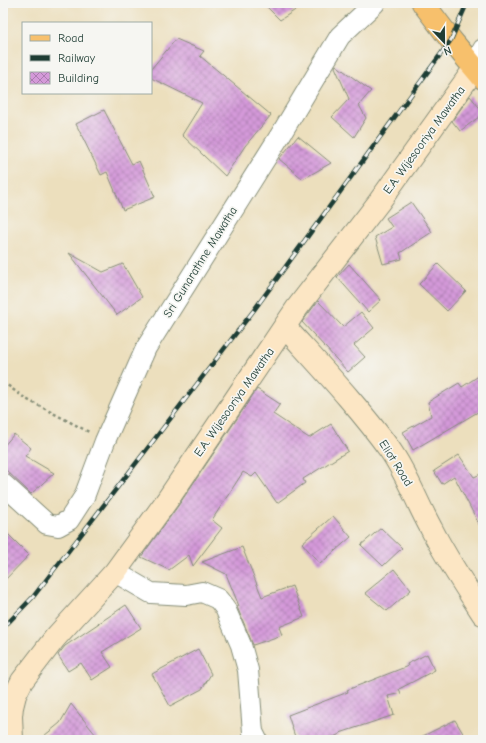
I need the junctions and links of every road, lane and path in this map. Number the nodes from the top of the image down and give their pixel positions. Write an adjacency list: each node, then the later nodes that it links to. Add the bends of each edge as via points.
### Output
1 (375, 3): 6 (street, Sri Gunarathne Mawatha, via 340,36 294,114 146,348)
2 (423, 3): 3 (main road)
3 (480, 65): 4 (street, E.A. Wijesooriya Mawatha, via 297,308)
4 (286, 327): 8 (street, E.A. Wijesooriya Mawatha); 9 (street, Eliot Road, via 391,451 451,565)
5 (3, 382): 6 (path, via 26,399)
6 (105, 441): 7 (street, Sri Gunarathne Mawatha, via 84,497 69,520 58,526 47,524)
7 (3, 484)
8 (115, 572): 10 (street, E.A. Wijesooriya Mawatha, via 55,638 22,681 12,708); 11 (street, via 151,593 186,595 202,592 218,599 225,608 241,645 248,670 253,732)
9 (483, 614)
10 (12, 740)
11 (257, 740)

